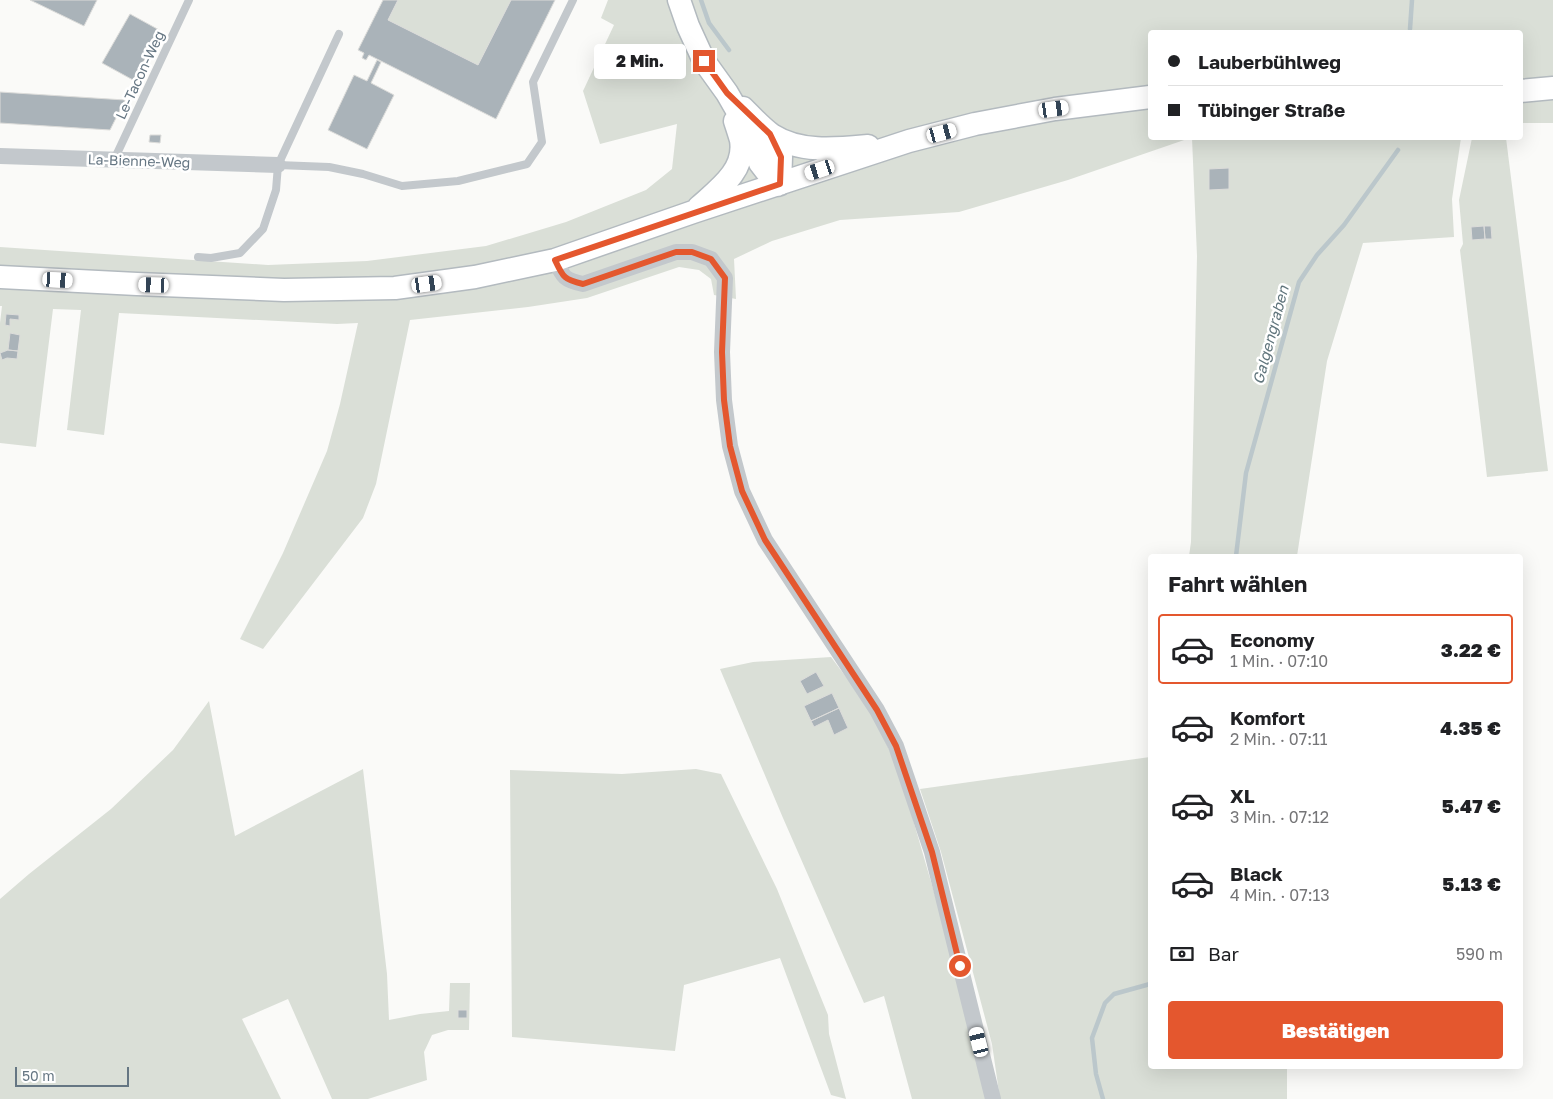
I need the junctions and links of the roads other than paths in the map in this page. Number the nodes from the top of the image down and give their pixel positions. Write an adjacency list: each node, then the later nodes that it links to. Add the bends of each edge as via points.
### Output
1 (189, 0): 12 (lane, Le-Tacon-Weg)
2 (573, 0): 13 (lane, via 533,82 542,142 528,164 458,180 402,186 329,167)
3 (679, 0): 7 (main road, via 704,61)
4 (339, 34): 13 (lane)
5 (1553, 88): 6 (main road)
6 (1523, 91)
7 (727, 93): 9 (main road); 14 (main road, via 750,133 760,162); 15 (main road, via 741,142 739,164 727,182)
8 (1148, 97): 10 (main road, via 1054,109)
9 (770, 134): 10 (main road, via 782,141 814,149); 14 (main road, via 781,157)
10 (909, 141): 14 (main road)
11 (0, 156): 12 (street, La-Bienne-Weg)
12 (114, 160): 13 (street, La-Bienne-Weg)
13 (278, 165): 16 (lane, via 276,190 263,229 240,253)
14 (778, 184): 15 (main road)
15 (693, 212): 17 (main road)
16 (198, 257)
17 (555, 260): 18 (main road, via 475,277 395,288 284,290); 19 (street, via 562,276 570,282 583,284 676,252 692,252 711,259 725,278 724,400 730,446 742,491 765,540 877,710 896,746 932,852)
18 (2, 275)
19 (993, 1099)

